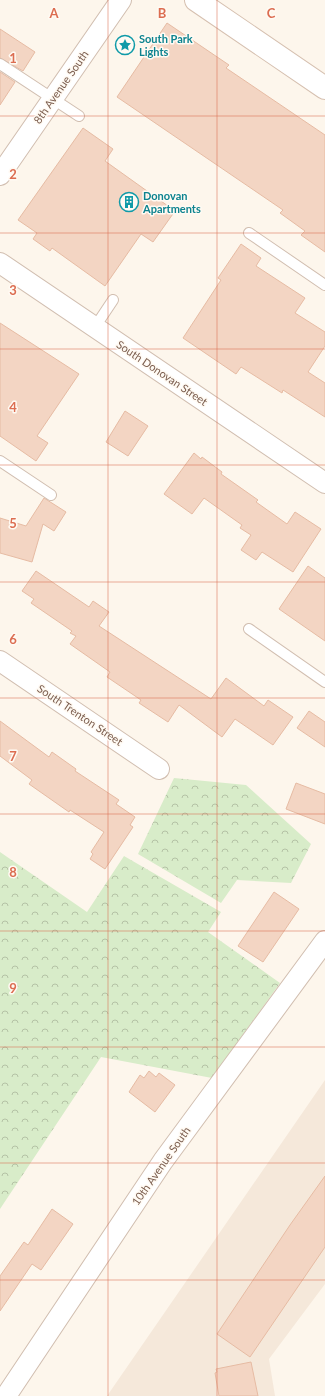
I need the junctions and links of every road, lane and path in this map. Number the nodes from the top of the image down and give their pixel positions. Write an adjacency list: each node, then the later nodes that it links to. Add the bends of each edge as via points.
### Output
1 (121, 0): 5 (street, 8th Avenue South)
2 (196, 0): 4 (main road)
3 (0, 64): 5 (lane)
4 (325, 88)
5 (53, 98): 6 (lane); 7 (street, 8th Avenue South)
6 (79, 116)
7 (0, 175)
8 (249, 233): 10 (lane)
9 (0, 263): 12 (street, South Donovan Street)
10 (325, 285)
11 (113, 300): 12 (lane)
12 (95, 327): 14 (street, South Donovan Street)
13 (0, 461): 15 (lane)
14 (325, 483)
15 (52, 495)
16 (249, 629): 18 (lane)
17 (0, 661): 19 (street, South Trenton Street)
18 (325, 682)
19 (159, 770)
20 (325, 941): 21 (street, 10th Avenue South, via 163,1161)
21 (6, 1396)

